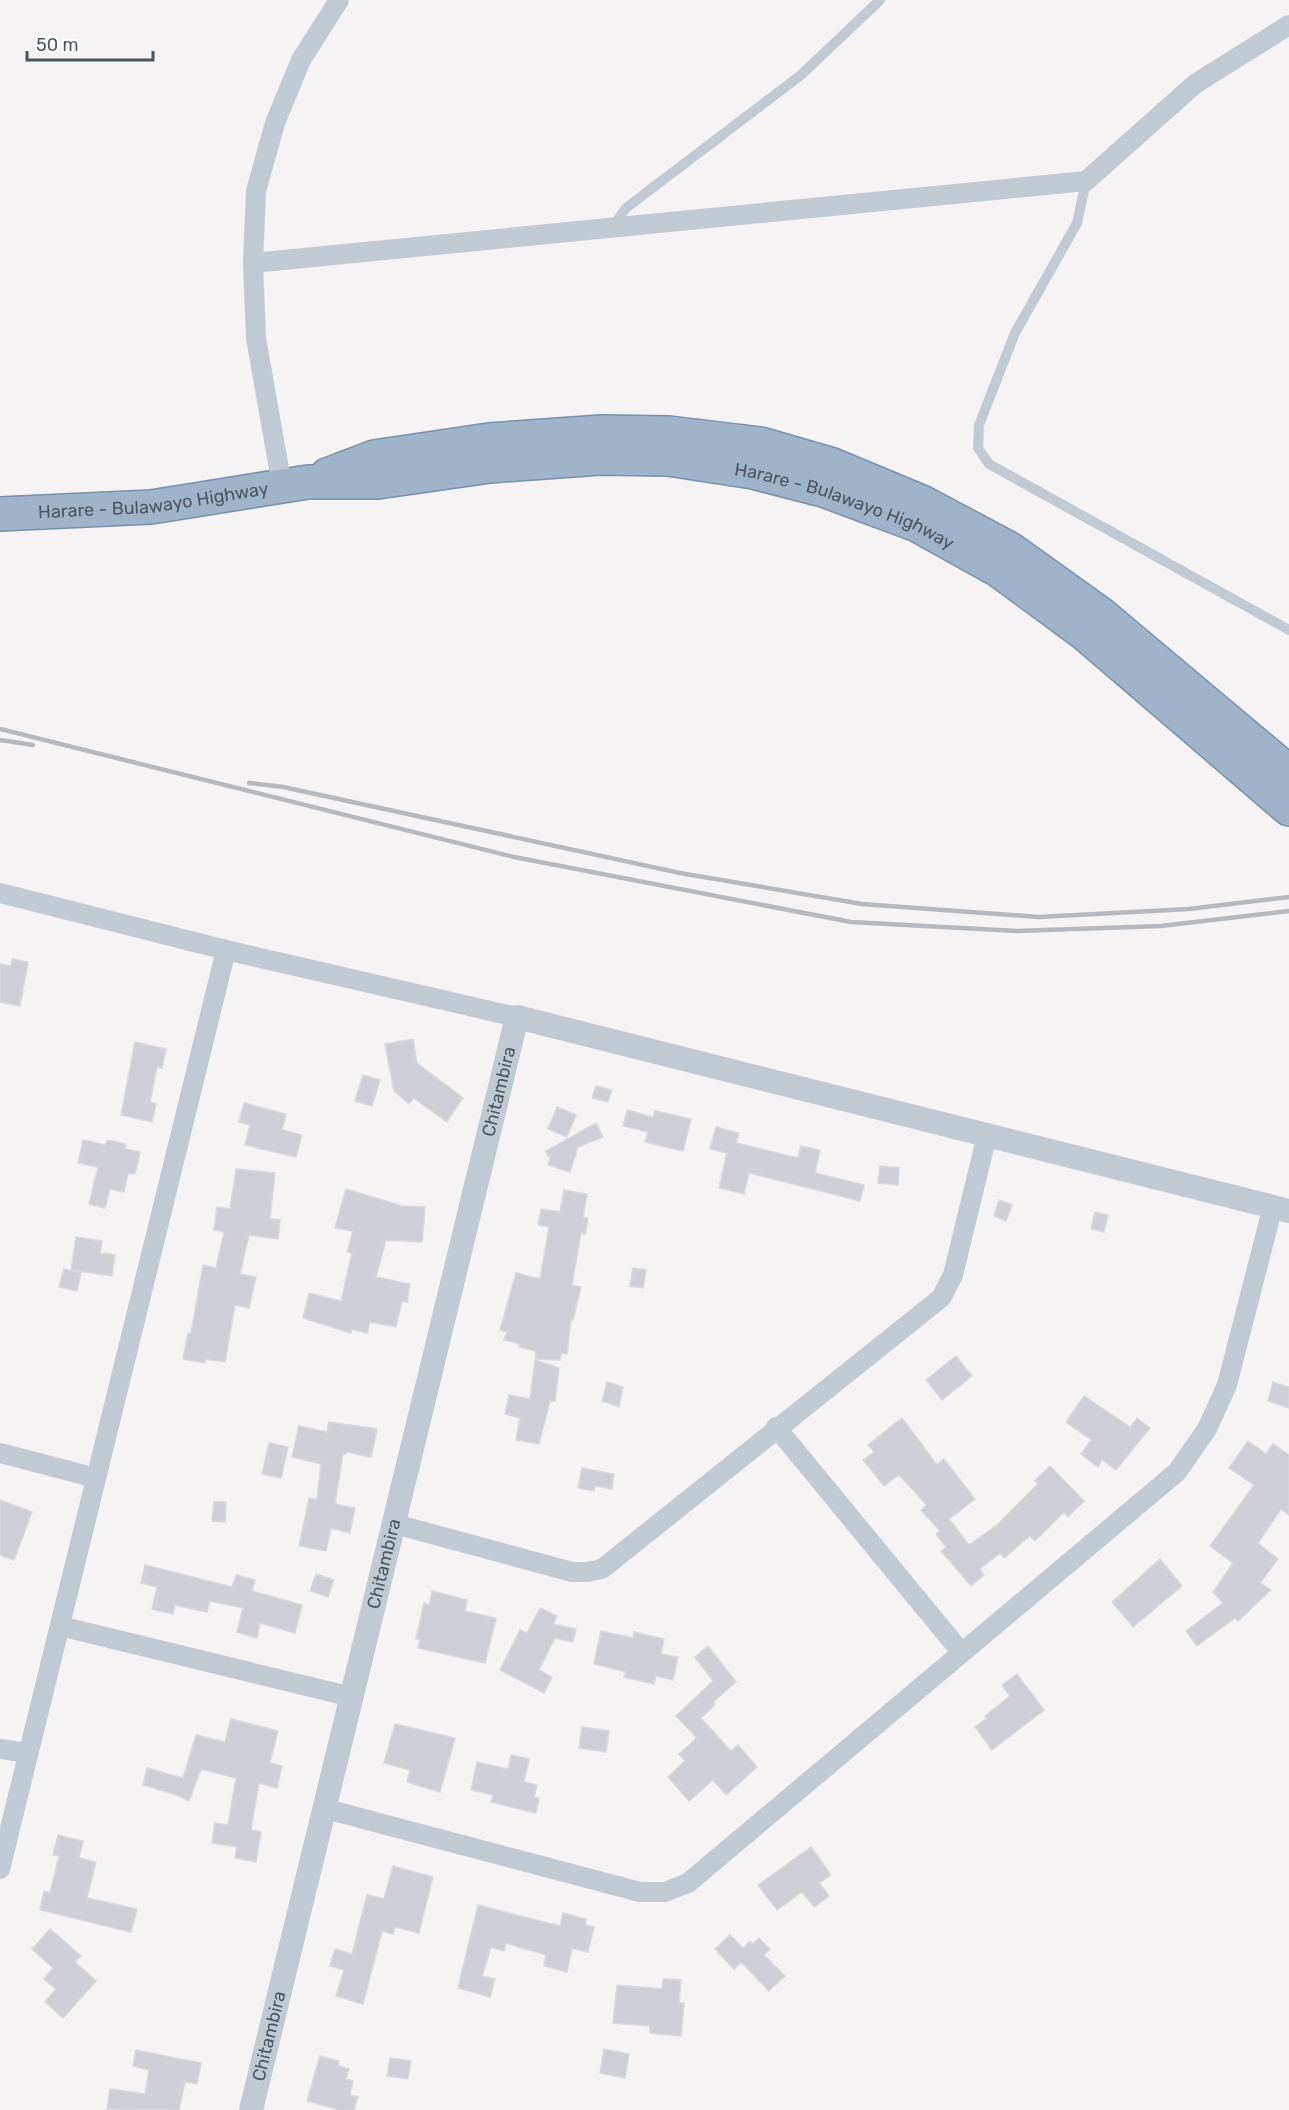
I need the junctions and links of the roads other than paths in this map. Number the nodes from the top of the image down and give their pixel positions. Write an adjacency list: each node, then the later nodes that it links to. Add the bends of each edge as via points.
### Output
1 (339, 0): 6 (street, via 301,60 275,123 256,191)
2 (880, 0): 5 (lane, via 801,75 626,208)
3 (1289, 25): 4 (street, via 1195,84)
4 (1086, 180): 5 (street); 9 (lane, via 1077,223 1015,333 979,425 978,448 989,464)
5 (612, 228): 6 (street)
6 (253, 263): 7 (street, via 256,338)
7 (295, 484): 8 (highway, Harare - Bulawayo Highway, via 151,507); 10 (highway, Harare - Bulawayo Highway, via 374,457 489,440 601,432 669,433 761,444 830,464 924,502 1010,549 1102,615); 11 (highway, Harare - Bulawayo Highway, via 378,482 490,466 600,458 657,459 753,472 823,490 916,525 998,570 1085,634)
8 (0, 514)
9 (1289, 630)
10 (1289, 772)
11 (1289, 809)
12 (0, 893): 13 (street)
13 (226, 950): 14 (street); 19 (street)
14 (517, 1017): 15 (street); 20 (street, Chitambira)
15 (987, 1135): 16 (street); 17 (street, via 953,1275 941,1298)
16 (1281, 1209): 22 (street, via 1227,1385 1207,1428 1177,1472)
17 (776, 1427): 20 (street, via 602,1569 572,1572); 22 (street)
18 (0, 1453): 19 (street)
19 (96, 1478): 21 (street)
20 (395, 1524): 23 (street, Chitambira)
21 (60, 1626): 23 (street); 25 (street)
22 (961, 1652): 26 (street, via 688,1883 665,1892 640,1892)
23 (352, 1697): 26 (street, Chitambira)
24 (0, 1749): 25 (street)
25 (28, 1753): 27 (street)
26 (326, 1809): 28 (street, Chitambira)
27 (0, 1869)
28 (251, 2110)

